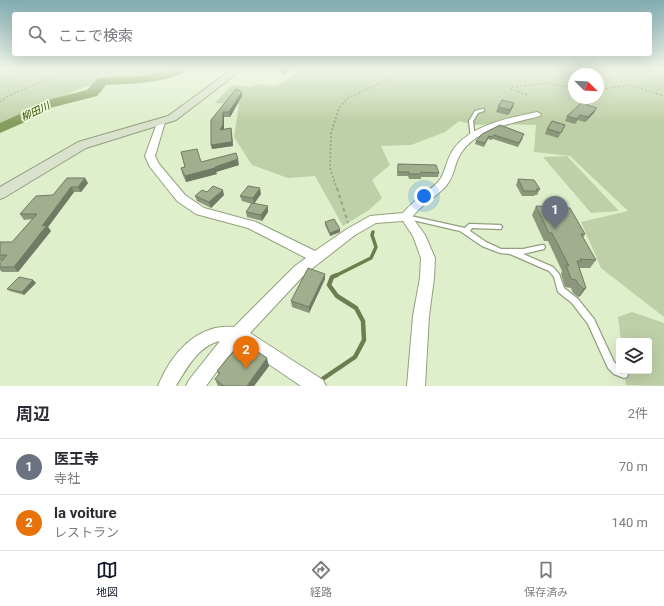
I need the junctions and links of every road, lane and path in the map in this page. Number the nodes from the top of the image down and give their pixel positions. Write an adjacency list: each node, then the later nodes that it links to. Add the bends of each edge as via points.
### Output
1 (32, 86): 10 (path)
2 (216, 86): 13 (street, via 182,111)
3 (373, 86): 19 (path, via 348,98 339,108 331,133 330,168)
4 (520, 86): 8 (path, via 511,89)
5 (624, 86): 7 (path)
6 (633, 86): 9 (path)
7 (604, 89)
8 (527, 95)
9 (664, 96)
10 (0, 102)
11 (483, 110): 14 (lane, via 476,112 471,120)
12 (537, 114): 14 (street, via 490,129)
13 (161, 122): 15 (street, via 82,145); 22 (street, via 150,156 154,165 181,198 200,211 252,225)
14 (472, 138): 16 (street, via 458,150 444,183 413,207)
15 (0, 194)
16 (406, 217): 18 (lane, via 451,225); 19 (street, via 374,219); 28 (street, via 419,235 428,258)
17 (499, 227): 18 (lane, via 471,226)
18 (466, 231): 21 (lane, via 492,249)
19 (351, 232): 22 (street)
20 (542, 247): 21 (lane)
21 (513, 253): 24 (lane, via 551,269 557,276 561,290 575,301 591,322)
22 (316, 257): 23 (street, via 300,270)
23 (239, 335): 25 (street, via 218,333 204,338 191,348); 26 (street, via 220,353); 27 (street)
24 (616, 370)
25 (167, 386)
26 (195, 386)
27 (317, 386)
28 (416, 386)

